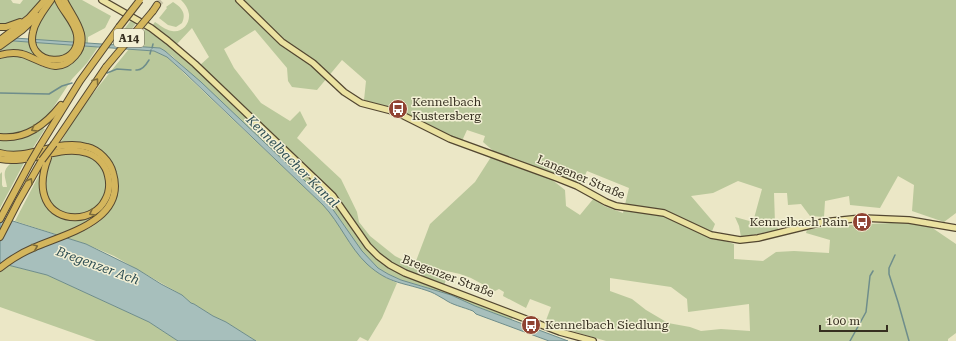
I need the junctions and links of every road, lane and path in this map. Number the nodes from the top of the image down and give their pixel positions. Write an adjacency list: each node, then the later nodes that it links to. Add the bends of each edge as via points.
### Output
1 (58, 0): 10 (highway)
2 (64, 0): 10 (highway, via 79,25)
3 (102, 0): 23 (main road, Bregenzer Straße, via 151,28 195,64 333,196 368,246 390,266 405,274 560,332)
4 (140, 0): 14 (highway, A14, bridge)
5 (239, 0): 20 (main road, Langener Straße, via 282,42 313,63 344,92 361,103 396,112 450,139 557,178 616,206 664,213 712,235 740,240 848,219 886,218)
6 (48, 1): 8 (highway); 11 (highway, via 22,30); 12 (highway, via 34,29 32,39 35,50 43,58 56,61 64,59)
7 (157, 5): 18 (highway, A14, one-way to 7, bridge, via 106,67)
8 (38, 9): 9 (highway, via 15,25); 11 (highway)
9 (0, 27)
10 (79, 40): 12 (highway)
11 (1, 43)
12 (78, 48): 13 (highway, via 72,59 58,66 46,65 20,54)
13 (0, 55)
14 (80, 81): 15 (highway, one-way to 15, via 42,125 20,136); 19 (highway, A14, bridge, via 30,163)
15 (0, 137)
16 (0, 153): 22 (highway, one-way to 16, via 30,249 86,227 104,212 115,184 113,171 108,162 91,148 77,145 59,146 25,154)
17 (0, 158): 18 (highway, one-way to 18, via 19,160 73,151 92,155 104,166 109,181 107,196 98,209 88,216 74,217 64,215 50,206 43,184)
18 (45, 159): 21 (highway, A14, one-way to 18)
19 (0, 220)
20 (956, 228)
21 (0, 237)
22 (0, 268)
23 (593, 341)

